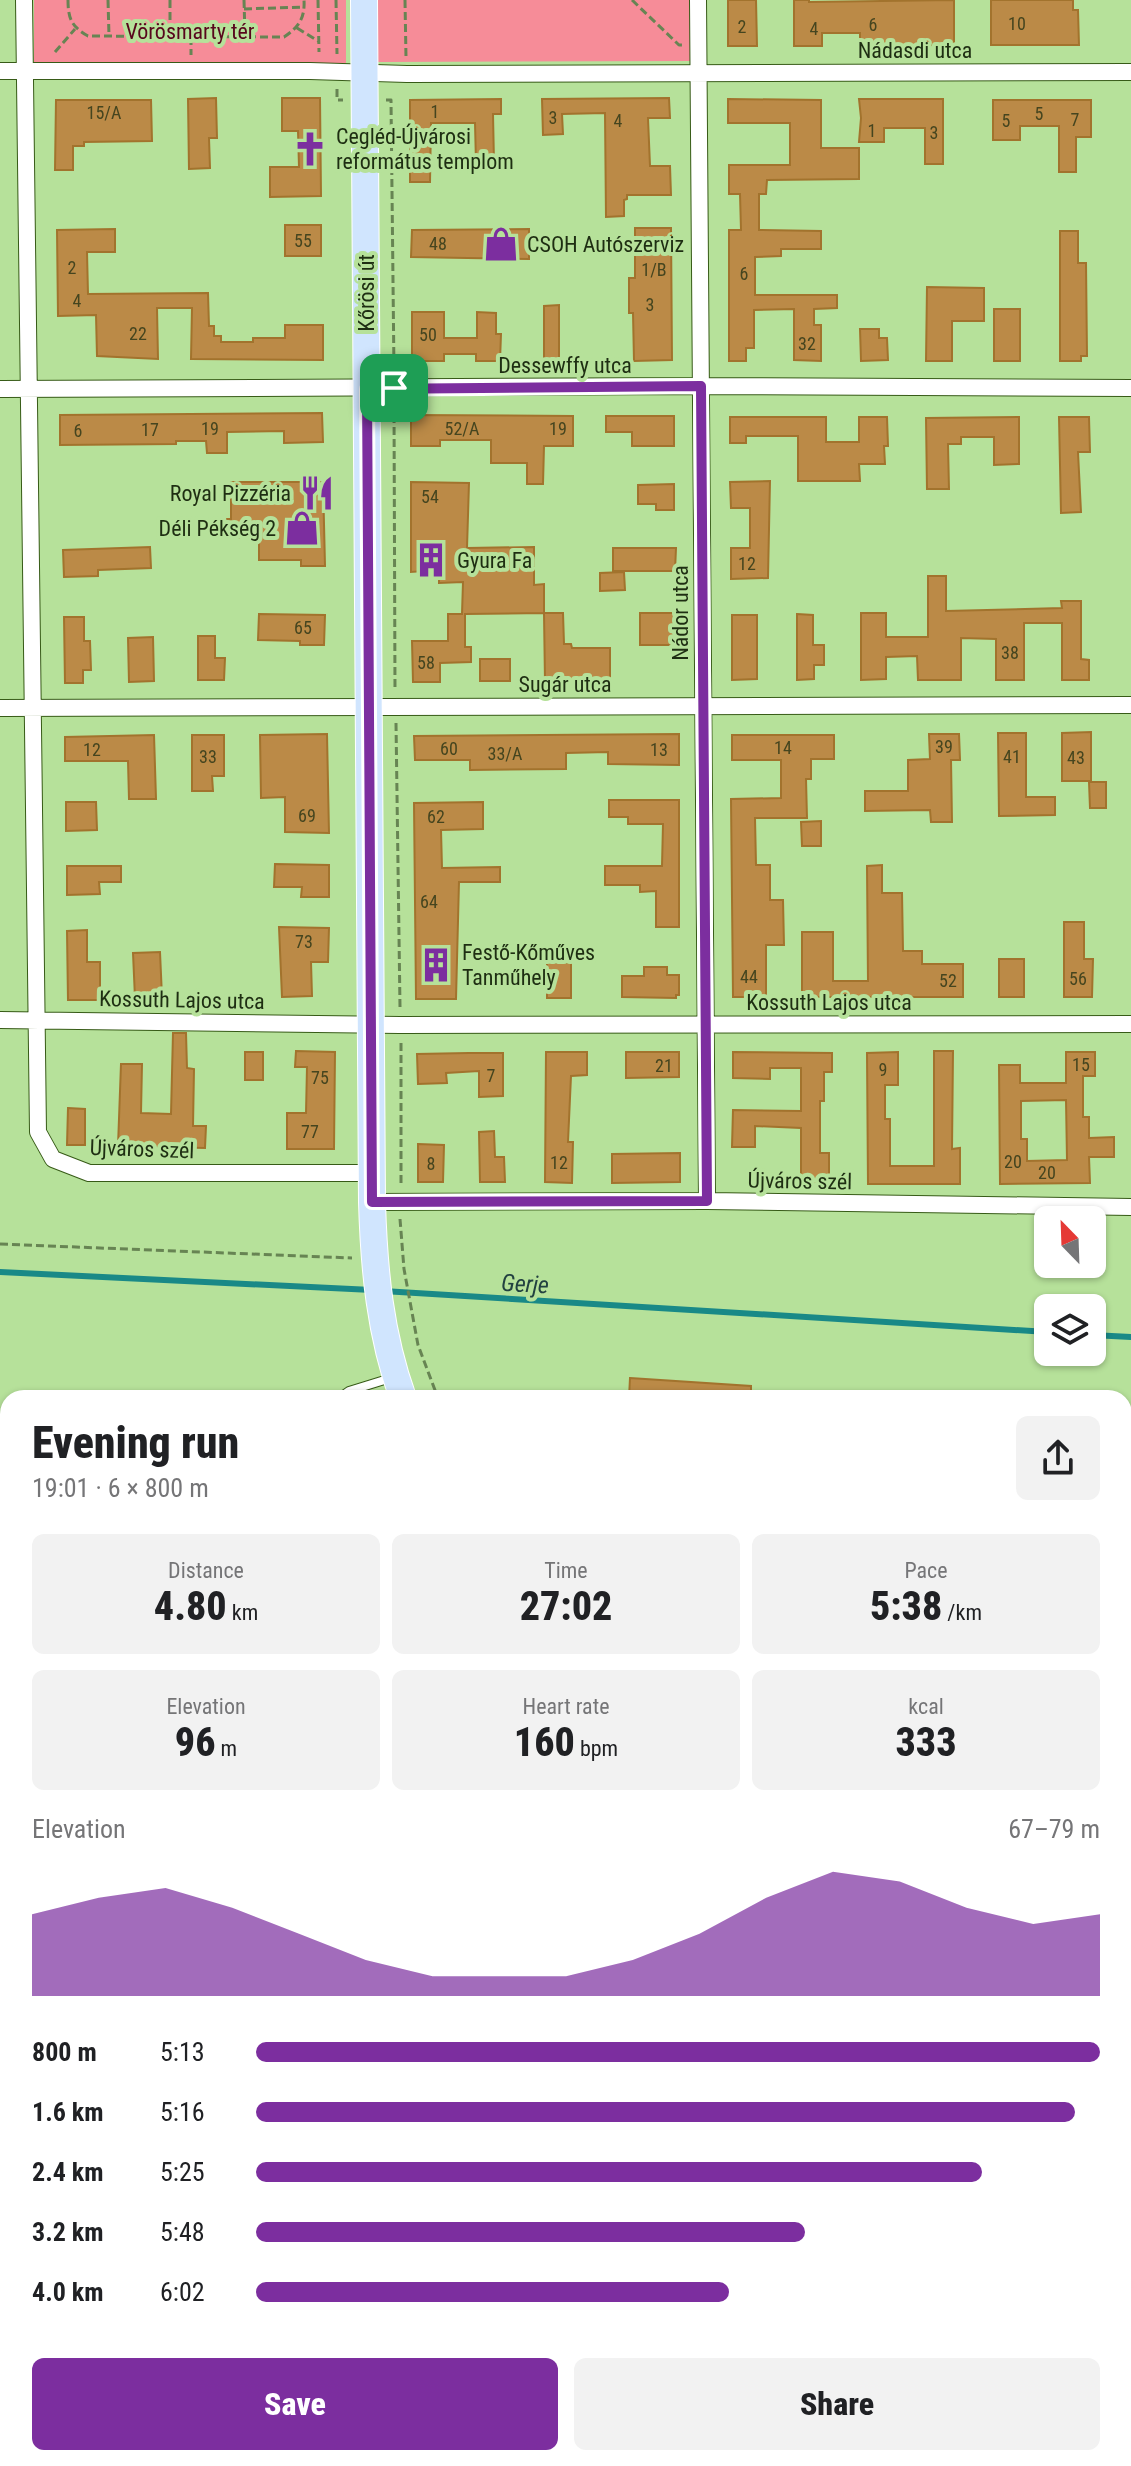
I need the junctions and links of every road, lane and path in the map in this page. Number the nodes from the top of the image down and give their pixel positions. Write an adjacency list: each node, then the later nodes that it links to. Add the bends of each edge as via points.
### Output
1 (24, 0): 22 (street)
2 (68, 0): 15 (path)
3 (108, 0): 17 (path)
4 (170, 0): 16 (path)
5 (244, 0): 13 (path)
6 (304, 0): 12 (path)
7 (318, 0): 19 (path)
8 (364, 0): 26 (main road, Kőrösi út)
9 (405, 0): 27 (path)
10 (632, 0): 20 (path, via 679,45)
11 (698, 0): 20 (street)
12 (304, 7): 13 (path); 14 (path)
13 (244, 9): 18 (path)
14 (297, 28): 18 (path, via 284,37); 19 (path)
15 (75, 29): 17 (path); 22 (path)
16 (170, 36): 17 (path); 18 (path)
17 (109, 37)
18 (245, 37)
19 (319, 42): 23 (path)
20 (698, 45): 24 (street)
21 (0, 71): 22 (street)
22 (30, 71): 23 (street); 34 (street, Újváros szél)
23 (319, 72): 26 (street)
24 (698, 72): 25 (street, Nádasdi utca); 27 (street); 29 (street, Nádor utca)
25 (1131, 72)
26 (365, 73): 27 (street); 33 (main road, Kőrösi út)
27 (407, 74)
28 (391, 100): 30 (path)
29 (701, 386): 30 (street, Dessewffy utca); 31 (street, Dessewffy utca); 35 (street, Nádor utca)
30 (394, 388): 33 (street, Dessewffy utca); 37 (path)
31 (1131, 388)
32 (0, 389): 34 (street, Dessewffy utca)
33 (367, 389): 34 (street, Dessewffy utca); 40 (main road, Kőrösi út)
34 (28, 390): 39 (street, Újváros szél)
35 (703, 705): 36 (street, Sugár utca); 37 (street, Sugár utca); 43 (street, Nádor utca)
36 (1131, 705)
37 (396, 707): 40 (street, Sugár utca); 46 (path)
38 (0, 708): 39 (street, Sugár utca)
39 (32, 708): 40 (street, Sugár utca); 42 (street, Újváros szél)
40 (369, 708): 45 (main road, Kőrösi út)
41 (0, 1020): 42 (street, Kossuth Lajos utca)
42 (36, 1020): 45 (street, Kossuth Lajos utca); 47 (street, Újváros szél, via 38,1132 53,1159 89,1173)
43 (705, 1024): 44 (street, Kossuth Lajos utca); 46 (street, Kossuth Lajos utca); 48 (street, Nádor utca)
44 (1131, 1024)
45 (371, 1025): 46 (street, Kossuth Lajos utca); 47 (main road, Kőrösi út)
46 (400, 1025): 50 (path)
47 (372, 1173): 49 (main road, Kőrösi út)
48 (707, 1201): 50 (street, Újváros szél); 51 (street, Újváros szél)
49 (372, 1202): 50 (street, Újváros szél); 53 (main road, Kőrösi út)
50 (400, 1202): 56 (path, via 404,1269 418,1345)
51 (1131, 1207)
52 (0, 1244): 53 (path)
53 (375, 1266): 54 (main road, Kőrösi út, via 386,1346)
54 (400, 1387): 55 (lane)
55 (362, 1390)
56 (435, 1390)

